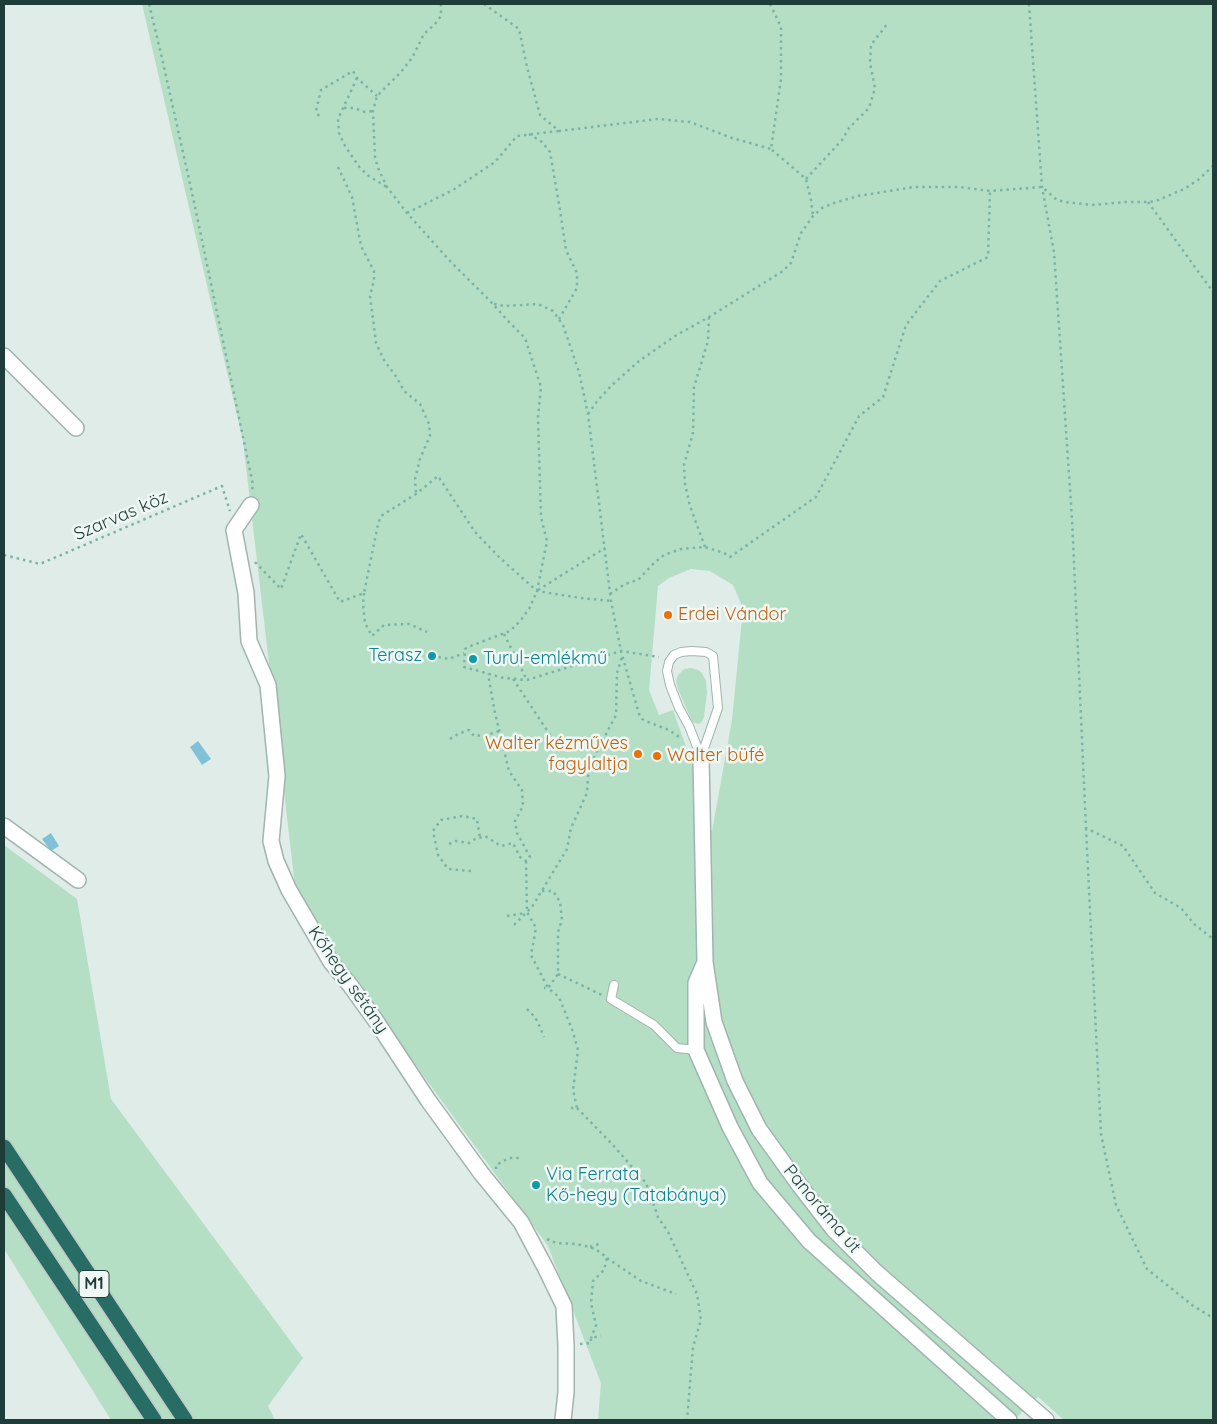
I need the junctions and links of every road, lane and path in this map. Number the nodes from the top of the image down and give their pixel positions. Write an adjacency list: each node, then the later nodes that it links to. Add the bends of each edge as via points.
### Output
1 (149, 4): 32 (path, via 253,485)
2 (441, 4): 8 (path, via 441,16 424,34 406,67)
3 (484, 4): 12 (path, via 519,29 540,115)
4 (770, 4): 14 (path, via 781,27 781,79)
5 (1029, 4): 19 (path)
6 (888, 23): 17 (path, via 871,45 870,63 875,88 869,108)
7 (357, 78): 8 (path); 9 (path); 11 (path, via 353,71 321,90 316,111)
8 (377, 96): 10 (path)
9 (344, 108): 10 (path); 18 (path, via 337,121 345,146 360,168)
10 (373, 111): 18 (path, via 376,157)
11 (319, 116)
12 (559, 131): 13 (path); 14 (path, via 658,119 690,122)
13 (529, 134): 22 (path, via 517,136 495,162 453,190); 27 (path, via 550,152 566,250 577,273 576,288)
14 (771, 150): 17 (path)
15 (1213, 166): 21 (path, via 1184,189)
16 (338, 167): 31 (path, via 352,197 361,246 374,271 370,296 376,343 404,390 420,404 429,424 430,436 415,479)
17 (806, 179): 23 (path)
18 (386, 187): 22 (path)
19 (1042, 187): 20 (path); 21 (path, via 1057,200 1065,202); 57 (path, via 1056,281 1072,519)
20 (990, 191): 23 (path, via 911,187 844,200 822,208); 35 (path, via 988,257 940,281 906,325 883,396 860,416 816,497 730,557)
21 (1148, 202): 24 (path)
22 (407, 213): 25 (path)
23 (814, 216): 26 (path, via 801,233 790,265)
24 (1213, 292)
25 (492, 303): 27 (path, via 504,306 538,304 553,311); 38 (path, via 525,338 541,387 538,417 541,518 547,541)
26 (709, 317): 29 (path, via 638,361); 35 (path, via 708,340 694,387 693,433 684,465 690,506)
27 (559, 319): 29 (path, via 579,372)
28 (4, 356): 30 (street)
29 (588, 414): 36 (path)
30 (76, 428)
31 (416, 494): 38 (path, via 438,476 475,532); 39 (path, via 380,519)
32 (251, 504): 34 (street, Kőhegy sétány, via 234,530)
33 (230, 509): 37 (path, Szarvas köz, via 222,486 40,564)
34 (236, 543): 39 (path, via 281,589 301,534 340,602); 81 (street, Kőhegy sétány, via 246,593 249,640 268,684 277,776 271,841 276,861 331,962 350,984)
35 (705, 547): 40 (path, via 681,549 664,555 642,577)
36 (604, 548): 38 (path); 40 (path)
37 (4, 555)
38 (538, 591): 41 (path); 43 (path, via 521,620)
39 (364, 593): 42 (path, via 365,623 372,636 384,625 409,624)
40 (610, 594): 41 (path)
41 (611, 601): 44 (path)
42 (427, 632)
43 (504, 634): 45 (path, via 468,647); 51 (path)
44 (621, 651): 47 (path); 48 (path); 51 (path)
45 (464, 653): 46 (path, via 449,659); 49 (path, via 464,667)
46 (432, 656)
47 (622, 657): 55 (path, via 642,719 669,730); 63 (path, via 617,673 616,715 596,753 588,776 587,793 571,828 567,849)
48 (671, 659): 55 (lane, via 667,671 670,685); 55 (lane, via 677,653 692,650 713,656 718,708)
49 (488, 674): 50 (path); 52 (path)
50 (512, 679): 51 (path); 54 (path)
51 (527, 680)
52 (499, 732): 53 (path, via 474,736 469,730); 60 (path, via 510,770 522,790 523,806 515,821 530,857)
53 (450, 739)
54 (562, 753)
55 (701, 757): 68 (street, Panoráma út)
56 (4, 826): 62 (street)
57 (1086, 828): 67 (path, via 1123,846 1155,893 1182,908 1194,924); 88 (path, via 1101,1134 1116,1205 1147,1268)
58 (480, 838): 59 (path, via 469,843 456,841); 60 (path, via 486,836 501,846 513,843 520,857); 61 (path, via 477,819 462,816 441,820 433,831 438,854 448,869)
59 (448, 844)
60 (526, 860): 64 (path)
61 (471, 871)
62 (78, 880)
63 (542, 891): 64 (path); 69 (path, via 552,891 560,902)
64 (527, 912): 65 (path); 66 (path); 72 (path, via 536,928 532,955)
65 (507, 916)
66 (514, 925)
67 (1213, 939)
68 (705, 962): 76 (street, Panoráma út, via 696,983); 97 (street, Panoráma út, via 714,1022 735,1081 759,1129 800,1186 834,1230 877,1273)
69 (558, 974): 72 (path); 73 (path)
70 (614, 985): 73 (lane)
71 (544, 988): 72 (path)
72 (548, 988): 78 (path, via 559,997 578,1050 573,1090)
73 (611, 999): 76 (lane, via 654,1025 677,1048)
74 (527, 1009): 75 (path, via 535,1017)
75 (544, 1038)
76 (696, 1050): 96 (street, Panoráma út, via 730,1127 760,1182 809,1242)
77 (571, 1108): 78 (path)
78 (577, 1108): 95 (path, via 646,1182 658,1217 697,1294 701,1320 693,1347)
79 (4, 1147): 93 (highway, M1)
80 (520, 1158): 81 (path, via 509,1158 496,1165)
81 (489, 1183): 83 (street, Kőhegy sétány)
82 (4, 1195): 92 (highway, M1)
83 (527, 1232): 85 (path, via 556,1243); 89 (street, Kőhegy sétány, via 564,1306)
84 (602, 1243): 85 (path)
85 (590, 1247): 86 (path)
86 (607, 1258): 87 (path, via 641,1281); 91 (path, via 604,1270 593,1281 591,1303 596,1325)
87 (676, 1294)
88 (1213, 1318)
89 (566, 1332): 91 (path, via 572,1341 581,1345 591,1343); 94 (street, Kőhegy sétány)
90 (602, 1336): 91 (path)
91 (591, 1338)
92 (154, 1420)
93 (185, 1420)
94 (563, 1420)
95 (687, 1420)
96 (1009, 1420)
97 (1046, 1420)

